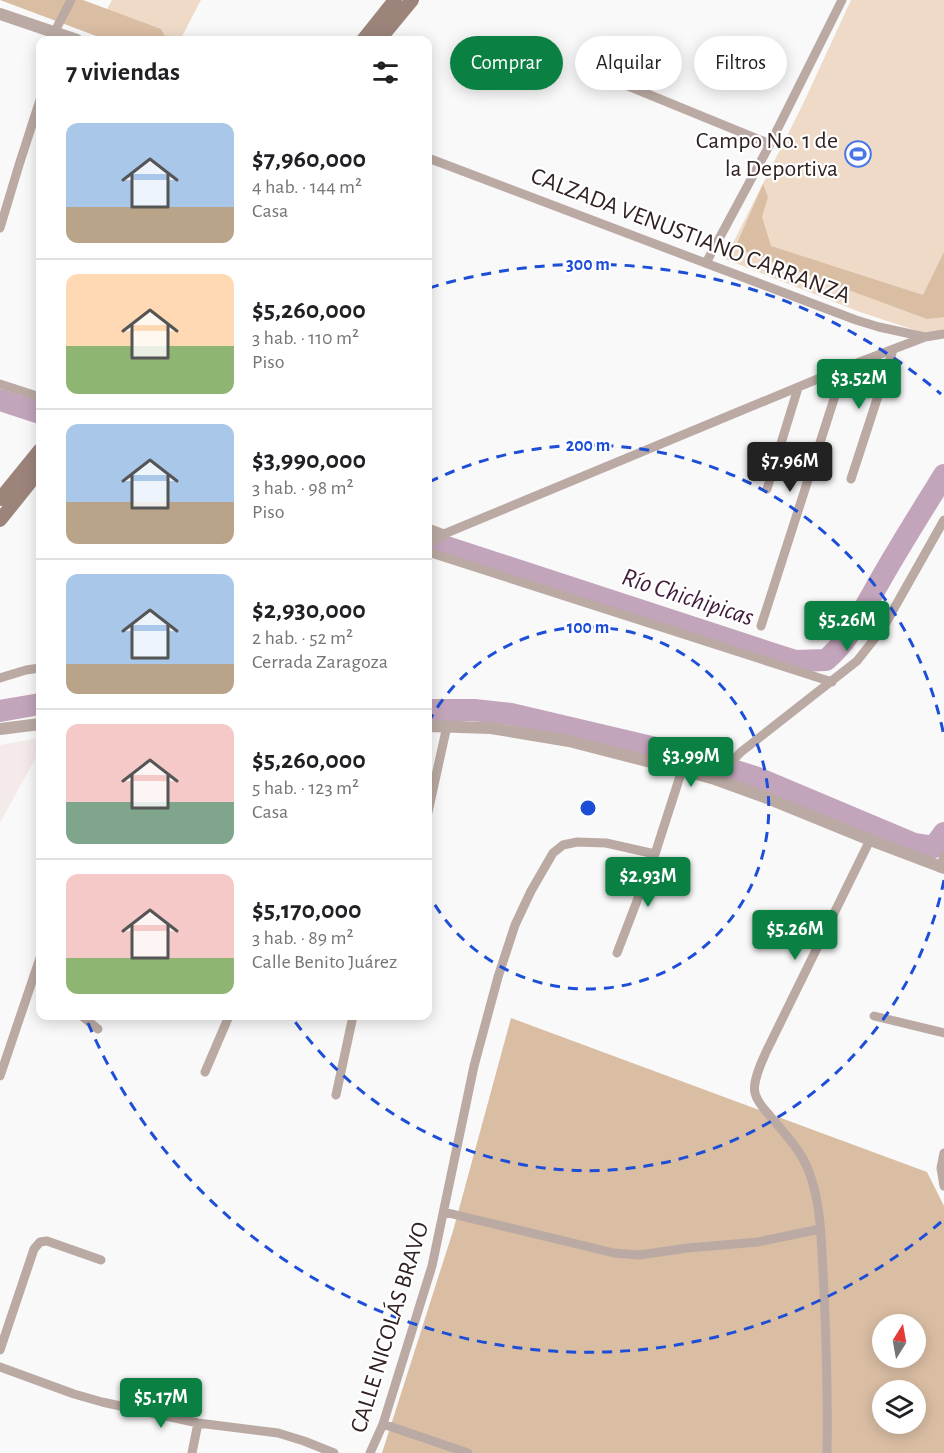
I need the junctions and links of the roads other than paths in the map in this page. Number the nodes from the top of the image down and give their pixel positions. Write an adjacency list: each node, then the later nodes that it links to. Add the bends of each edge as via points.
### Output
1 (70, 0): 6 (street)
2 (395, 0): 7 (main road)
3 (412, 0): 8 (main road)
4 (842, 0): 11 (street)
5 (0, 14): 6 (street)
6 (59, 36)
7 (366, 36)
8 (382, 36)
9 (638, 90): 11 (street)
10 (36, 112): 13 (street)
11 (770, 144): 14 (street)
12 (432, 160): 14 (street, CALZADA VENUSTIANO CARRANZA)
13 (0, 228)
14 (706, 263): 16 (street, CALZADA VENUSTIANO CARRANZA, via 856,320)
15 (944, 334): 16 (street, CALZADA VENUSTIANO CARRANZA)
16 (925, 337): 17 (street)
17 (893, 350): 18 (street); 24 (street)
18 (844, 368): 20 (street); 33 (street)
19 (0, 384): 21 (street)
20 (798, 388): 25 (street); 30 (street)
21 (36, 396)
22 (36, 455): 26 (main road)
23 (36, 475): 27 (main road)
24 (851, 479)
25 (767, 489)
26 (0, 500)
27 (0, 520)
28 (944, 520): 36 (street, via 883,628 858,661)
29 (432, 531): 30 (street)
30 (440, 536): 31 (street)
31 (432, 541)
32 (432, 553): 36 (street)
33 (760, 626)
34 (36, 669): 35 (street)
35 (0, 678)
36 (832, 682): 42 (street, via 741,752)
37 (36, 724): 40 (street)
38 (432, 726): 39 (street)
39 (447, 726): 41 (street, via 491,728 569,741); 43 (street)
40 (0, 729)
41 (682, 770): 42 (street); 45 (street)
42 (717, 777): 44 (street)
43 (432, 794)
44 (870, 840): 46 (street); 63 (street, via 756,1080 755,1092 761,1104 809,1171)
45 (655, 854): 47 (street); 62 (street, CALLE NICOLÁS BRAVO, via 586,842 563,845 553,853 515,925 498,977 474,1066)
46 (943, 864)
47 (616, 953)
48 (36, 972): 49 (street)
49 (31, 989): 50 (street); 58 (street)
50 (36, 991)
51 (874, 1016): 56 (street)
52 (87, 1020): 55 (street)
53 (227, 1020): 57 (street)
54 (352, 1020): 59 (street)
55 (98, 1029)
56 (944, 1033)
57 (205, 1072)
58 (0, 1076)
59 (336, 1095)
60 (944, 1153): 61 (street)
61 (944, 1186)
62 (444, 1212): 63 (street, via 614,1253 639,1255 758,1242); 68 (street, CALLE NICOLÁS BRAVO, via 432,1266)
63 (820, 1229): 73 (street)
64 (102, 1260): 65 (street, via 40,1242 34,1249)
65 (0, 1350)
66 (0, 1367): 67 (street, via 102,1402)
67 (198, 1423): 69 (street); 70 (street, via 278,1433)
68 (383, 1424): 71 (street, CALLE NICOLÁS BRAVO); 72 (street)
69 (192, 1453)
70 (334, 1453)
71 (370, 1453)
72 (468, 1453)
73 (827, 1453)

